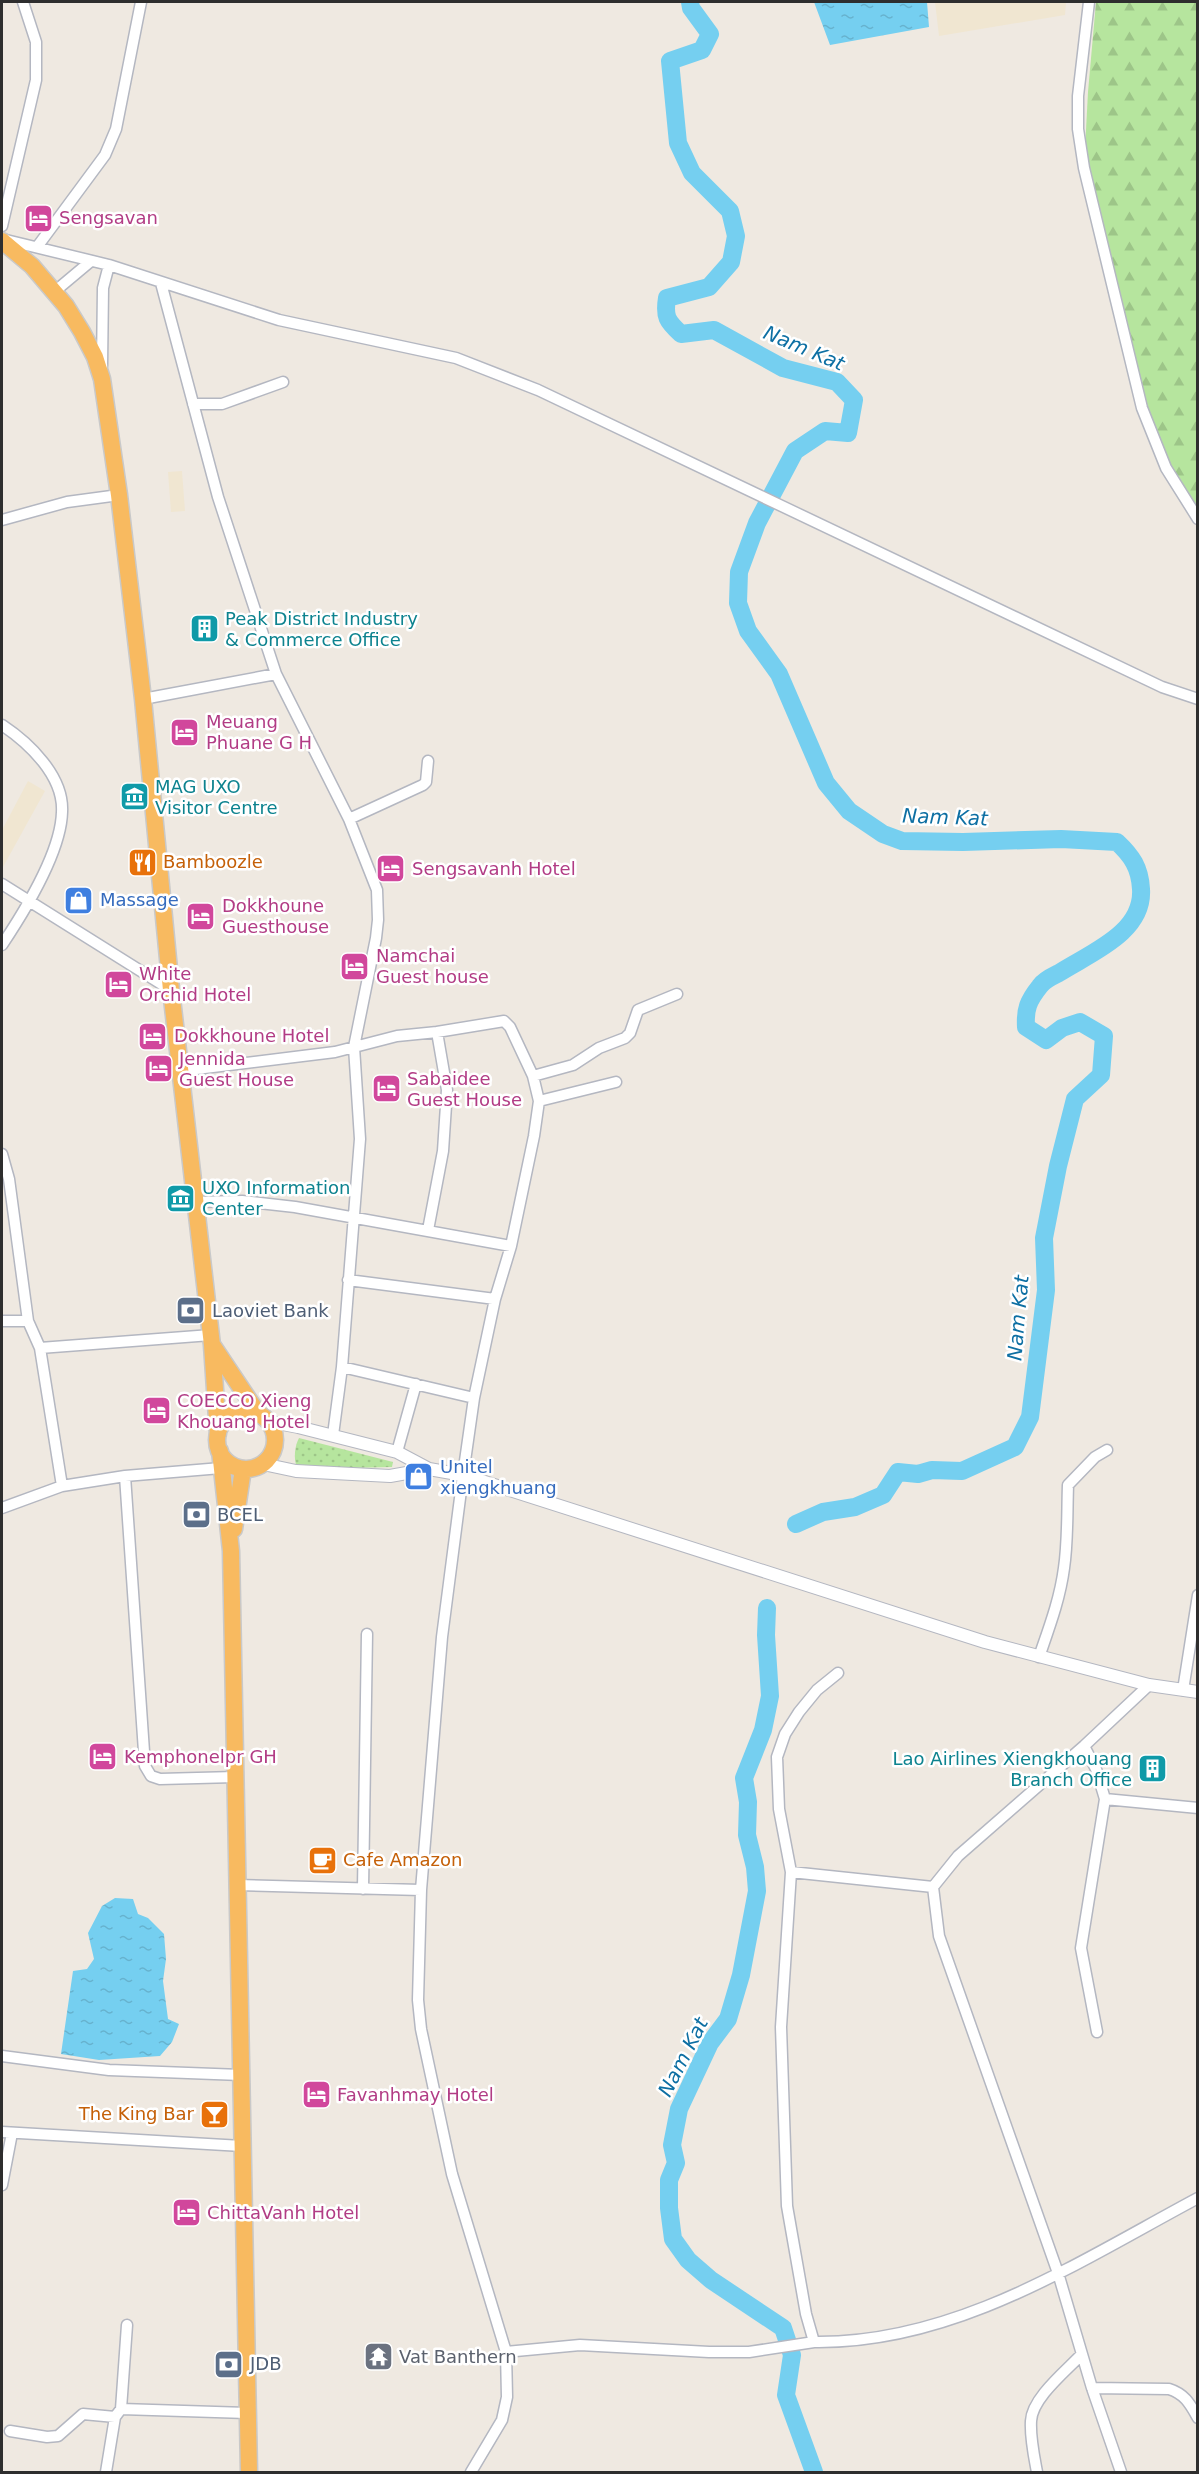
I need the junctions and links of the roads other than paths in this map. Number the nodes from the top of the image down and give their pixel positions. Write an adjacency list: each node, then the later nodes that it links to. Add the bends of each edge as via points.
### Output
1 (23, 2): 4 (street, via 36,42 36,80)
2 (141, 2): 6 (street, via 122,105 105,155)
3 (1089, 2): 16 (street, via 1078,96 1084,168 1143,408 1166,468)
4 (2, 226)
5 (2, 240): 6 (street); 10 (highway)
6 (37, 247): 7 (street)
7 (91, 261): 8 (street); 10 (street)
8 (109, 265): 9 (street); 11 (street, via 103,288)
9 (161, 283): 13 (street); 19 (street, via 279,320 456,358 538,390 1162,687)
10 (54, 292): 11 (highway, via 82,332)
11 (102, 379): 14 (highway)
12 (283, 382): 13 (street, via 222,404)
13 (193, 404): 17 (street, via 218,497)
14 (118, 495): 15 (street, via 67,502); 18 (highway)
15 (2, 519)
16 (1197, 519)
17 (276, 674): 18 (street); 22 (street)
18 (143, 699): 26 (highway)
19 (1197, 699)
20 (2, 725): 24 (street, via 19,736 57,783 63,811 57,838)
21 (428, 761): 22 (street, via 423,785)
22 (349, 819): 29 (street, via 377,890 378,920)
23 (2, 884): 24 (street)
24 (30, 902): 25 (street); 26 (street)
25 (2, 945)
26 (171, 990): 30 (highway)
27 (677, 994): 31 (street, via 638,1010 625,1038 599,1048 573,1065)
28 (437, 1032): 29 (street, via 397,1036); 31 (street, via 504,1021); 37 (street, via 447,1090 443,1151)
29 (354, 1047): 30 (street); 36 (street, via 360,1139)
30 (180, 1071): 35 (highway)
31 (533, 1076): 33 (street)
32 (616, 1082): 33 (street)
33 (539, 1101): 38 (street)
34 (2, 1154): 42 (street, via 9,1179)
35 (195, 1202): 36 (street, via 242,1201); 43 (highway)
36 (354, 1219): 37 (street); 39 (street)
37 (428, 1230): 38 (street)
38 (511, 1246): 40 (street)
39 (348, 1280): 40 (street); 45 (street)
40 (495, 1299): 47 (street)
41 (2, 1321): 42 (street)
42 (28, 1321): 44 (street)
43 (211, 1340): 44 (street); 48 (highway); 49 (highway)
44 (40, 1348): 59 (street)
45 (342, 1366): 46 (street); 50 (street)
46 (416, 1384): 47 (street); 52 (street)
47 (474, 1398): 57 (street)
48 (263, 1418): 49 (highway, via 245,1410 232,1415); 50 (street); 54 (highway, via 274,1434 274,1447)
49 (218, 1434): 53 (highway)
50 (333, 1435): 52 (street)
51 (1107, 1450): 64 (street, via 1068,1485 1064,1570)
52 (397, 1452): 56 (street)
53 (220, 1460): 55 (highway); 58 (street); 61 (highway)
54 (263, 1464): 55 (highway); 56 (street, via 296,1471 390,1476)
55 (243, 1469): 61 (highway)
56 (429, 1469): 57 (street)
57 (463, 1475): 64 (street); 77 (street, via 442,1637)
58 (125, 1476): 59 (street); 70 (street, via 145,1766 151,1776 160,1779)
59 (62, 1486): 60 (street)
60 (2, 1508)
61 (231, 1551): 70 (highway)
62 (1197, 1595): 67 (street)
63 (367, 1634): 76 (street)
64 (1039, 1657): 66 (street)
65 (838, 1673): 73 (street, via 799,1712 777,1757 779,1809)
66 (1149, 1685): 67 (street); 69 (street)
67 (1183, 1690): 68 (street)
68 (1197, 1692)
69 (1084, 1746): 71 (street); 75 (street, via 958,1856)
70 (235, 1777): 74 (highway)
71 (1105, 1799): 72 (street); 78 (street, via 1081,1948)
72 (1197, 1808)
73 (791, 1872): 75 (street); 87 (street, via 781,2027 787,2206)
74 (237, 1885): 76 (street); 80 (highway)
75 (933, 1887): 85 (street, via 939,1936)
76 (363, 1889): 77 (street)
77 (421, 1890): 88 (street, via 421,2029 452,2174)
78 (1097, 2032)
79 (2, 2056): 80 (street, via 109,2070)
80 (241, 2075): 82 (highway)
81 (7, 2132): 82 (street); 83 (street)
82 (242, 2146): 92 (highway)
83 (2, 2186)
84 (1197, 2198): 85 (street)
85 (1058, 2273): 87 (street, via 974,2313 923,2330 848,2342); 89 (street)
86 (127, 2325): 91 (street)
87 (814, 2342): 88 (street, via 749,2352 580,2345)
88 (506, 2352): 97 (street, via 507,2397 502,2420)
89 (1082, 2354): 90 (street); 98 (street, via 1034,2407 1031,2431)
90 (1092, 2388): 93 (street, via 1180,2392); 99 (street)
91 (118, 2413): 92 (street); 94 (street, via 83,2414 58,2436); 95 (street)
92 (247, 2414): 96 (highway)
93 (1197, 2418)
94 (10, 2431)
95 (106, 2472)
96 (249, 2472)
97 (471, 2472)
98 (1037, 2472)
99 (1121, 2472)

